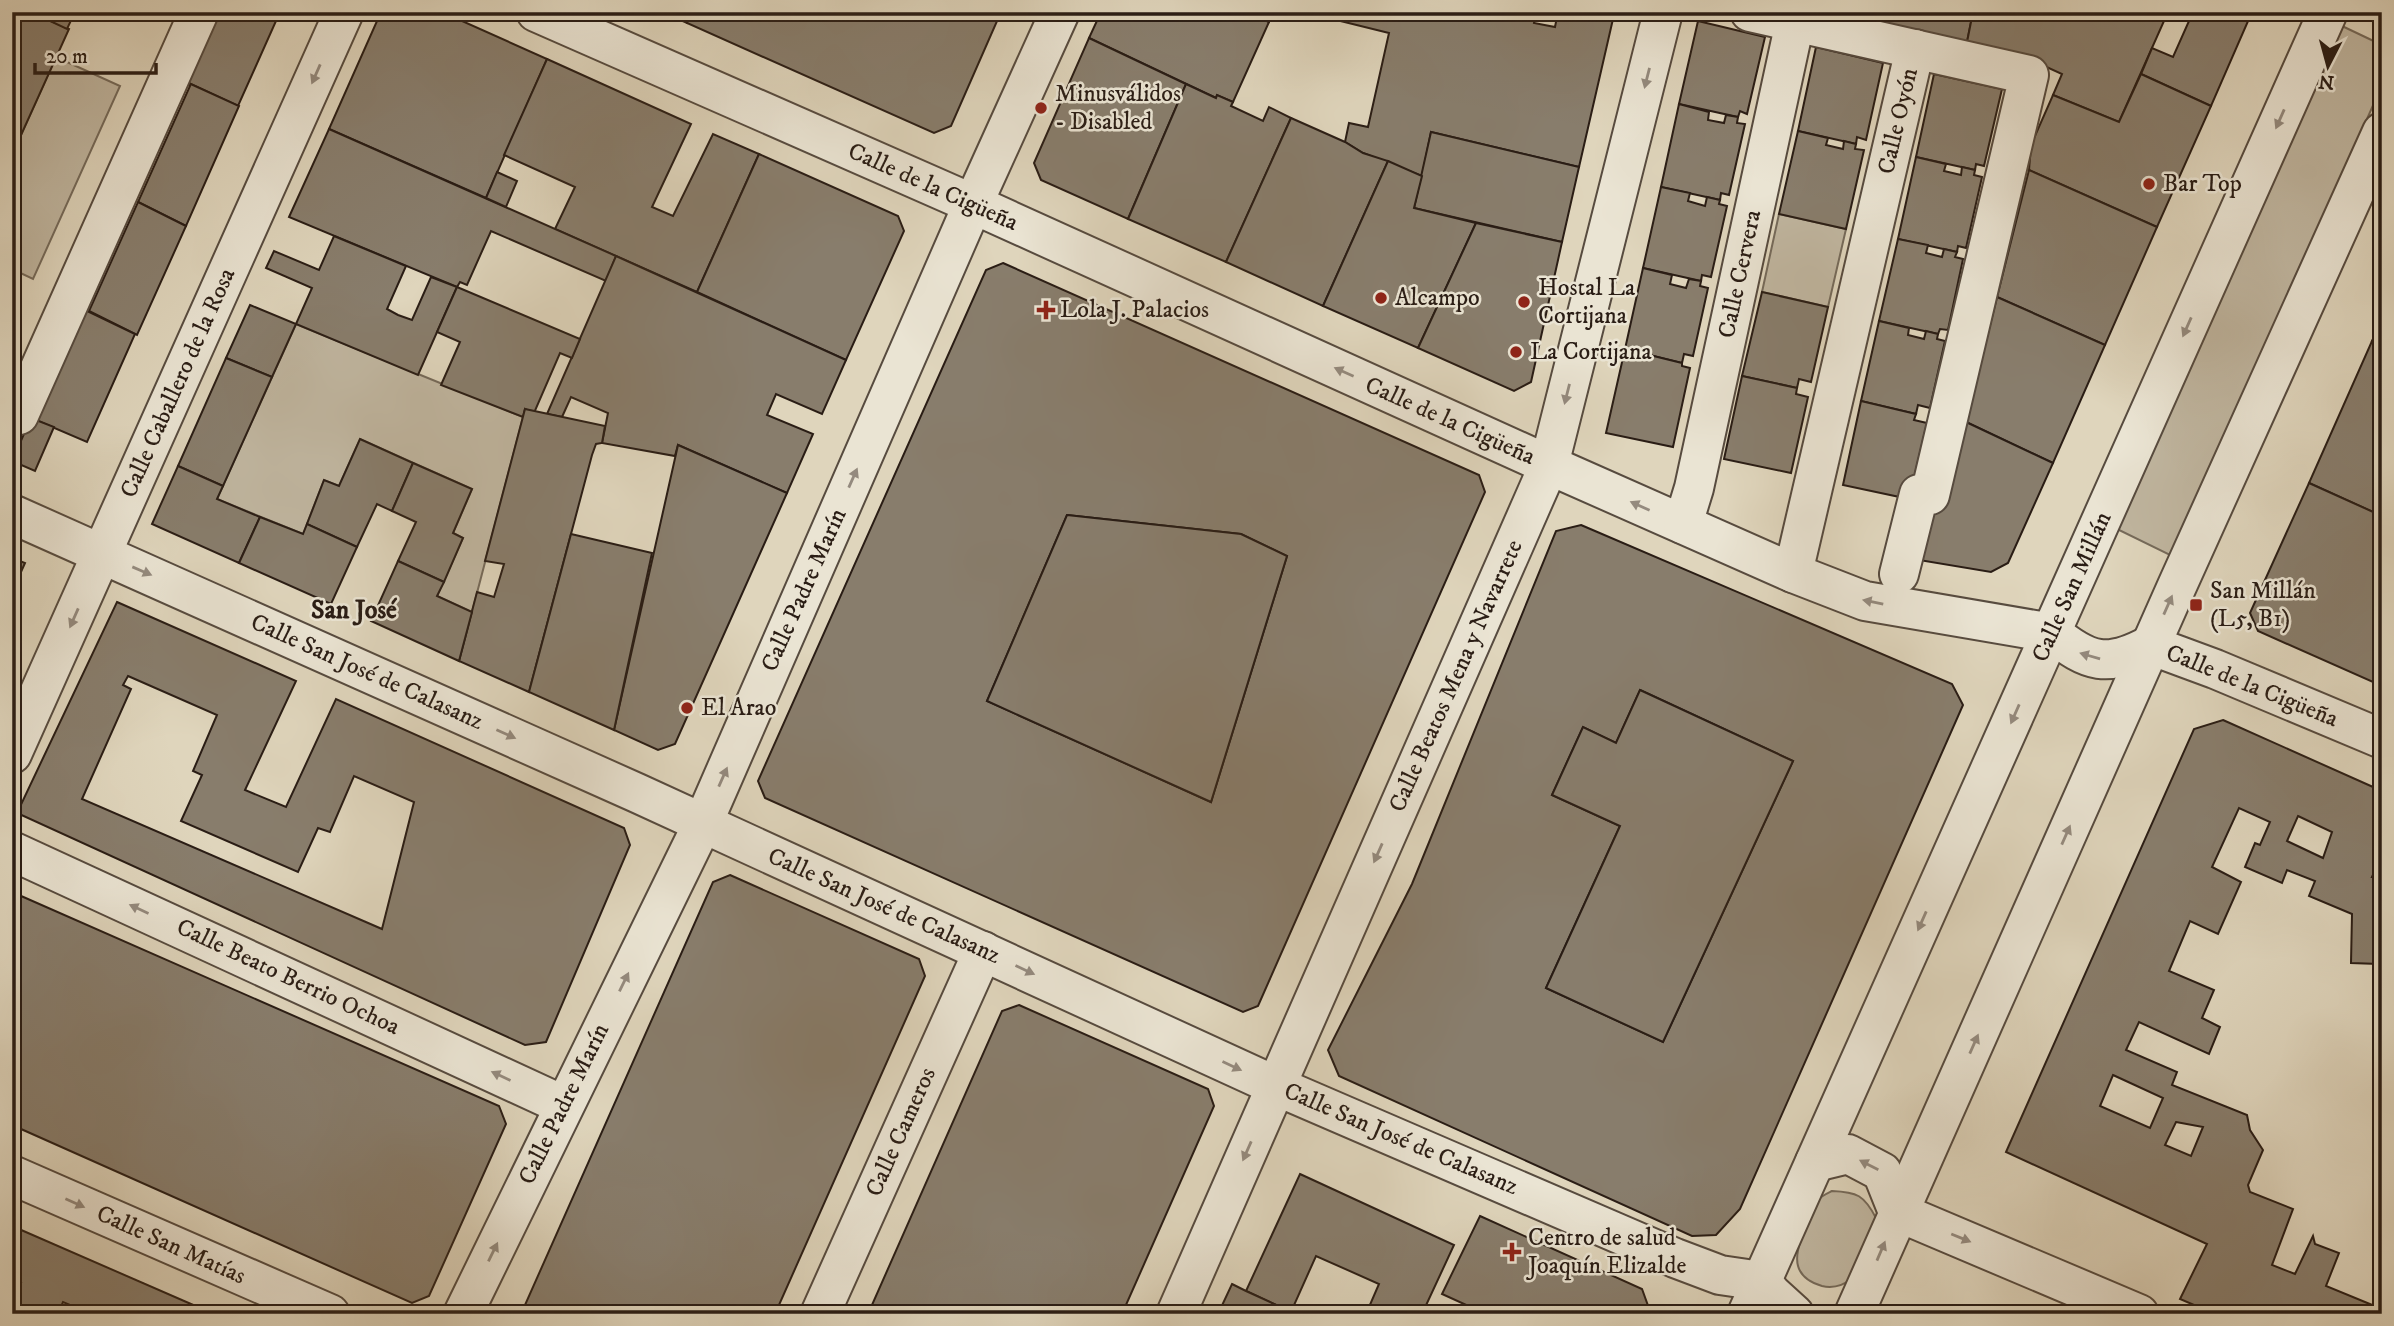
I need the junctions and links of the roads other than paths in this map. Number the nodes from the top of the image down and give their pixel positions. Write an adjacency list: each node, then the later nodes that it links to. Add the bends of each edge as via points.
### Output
1 (199, 12): 12 (street)
2 (344, 12): 16 (street, Calle Caballero de la Rosa, one-way to 16)
3 (536, 12): 11 (street, Calle de la Cigüeña)
4 (1060, 12): 11 (street, Calle Padre Marín)
5 (1663, 12): 13 (street, Calle Beatos Mena y Navarrete, one-way to 13)
6 (1750, 12): 8 (street)
7 (2328, 12): 19 (street, Calle San Millán, one-way to 19)
8 (1795, 22): 9 (street); 15 (street, Calle Cervera)
9 (1915, 49): 17 (street, Calle Oyón); 18 (street, Calle Oyón, via 2029,75 1930,495 1920,494)
10 (2382, 132): 20 (street, one-way to 10)
11 (973, 204): 13 (street, Calle de la Cigüeña, one-way to 11); 23 (street, Calle Padre Marín, one-way to 11)
12 (19, 415)
13 (1549, 466): 15 (street, Calle de la Cigüeña, one-way to 13); 26 (street, Calle Beatos Mena y Navarrete, one-way to 26)
14 (12, 514): 16 (street, Calle San José de Calasanz)
15 (1683, 524): 17 (street, Calle de la Cigüeña)
16 (103, 554): 22 (street, Calle Caballero de la Rosa, one-way to 22); 23 (street, Calle San José de Calasanz, one-way to 23)
17 (1793, 573): 19 (street, Calle de la Cigüeña, one-way to 17, via 1864,601)
18 (1899, 574)
19 (2052, 633): 20 (street, Calle de la Cigüeña, one-way to 19, via 2129,657 2106,660 2074,651); 28 (street, Calle San Millán, one-way to 28)
20 (2150, 646): 21 (street, Calle de la Cigüeña); 30 (street, one-way to 20)
21 (2382, 739)
22 (12, 754)
23 (703, 823): 25 (street, Calle San José de Calasanz); 27 (street, Calle Padre Marín, one-way to 23)
24 (12, 851): 27 (street, Calle Beato Berrio Ochoa, one-way to 24)
25 (983, 950): 26 (street, Calle San José de Calasanz, one-way to 26); 35 (street, Calle Cameros)
26 (1276, 1086): 31 (street, Calle San José de Calasanz, via 1720,1275); 36 (street, Calle Beatos Mena y Navarrete, one-way to 36)
27 (563, 1105): 34 (street, Calle Padre Marín, one-way to 27)
28 (1815, 1162): 30 (street, one-way to 28, via 1882,1172 1848,1154); 31 (street, Calle San Millán)
29 (12, 1175): 33 (street, Calle San Matías, one-way to 33)
30 (1898, 1212): 32 (street, one-way to 30); 38 (street, one-way to 38)
31 (1754, 1297): 37 (street, via 1780,1302)
32 (1852, 1313)
33 (330, 1314)
34 (463, 1314)
35 (820, 1314)
36 (1176, 1314)
37 (1794, 1314)
38 (2139, 1314)

